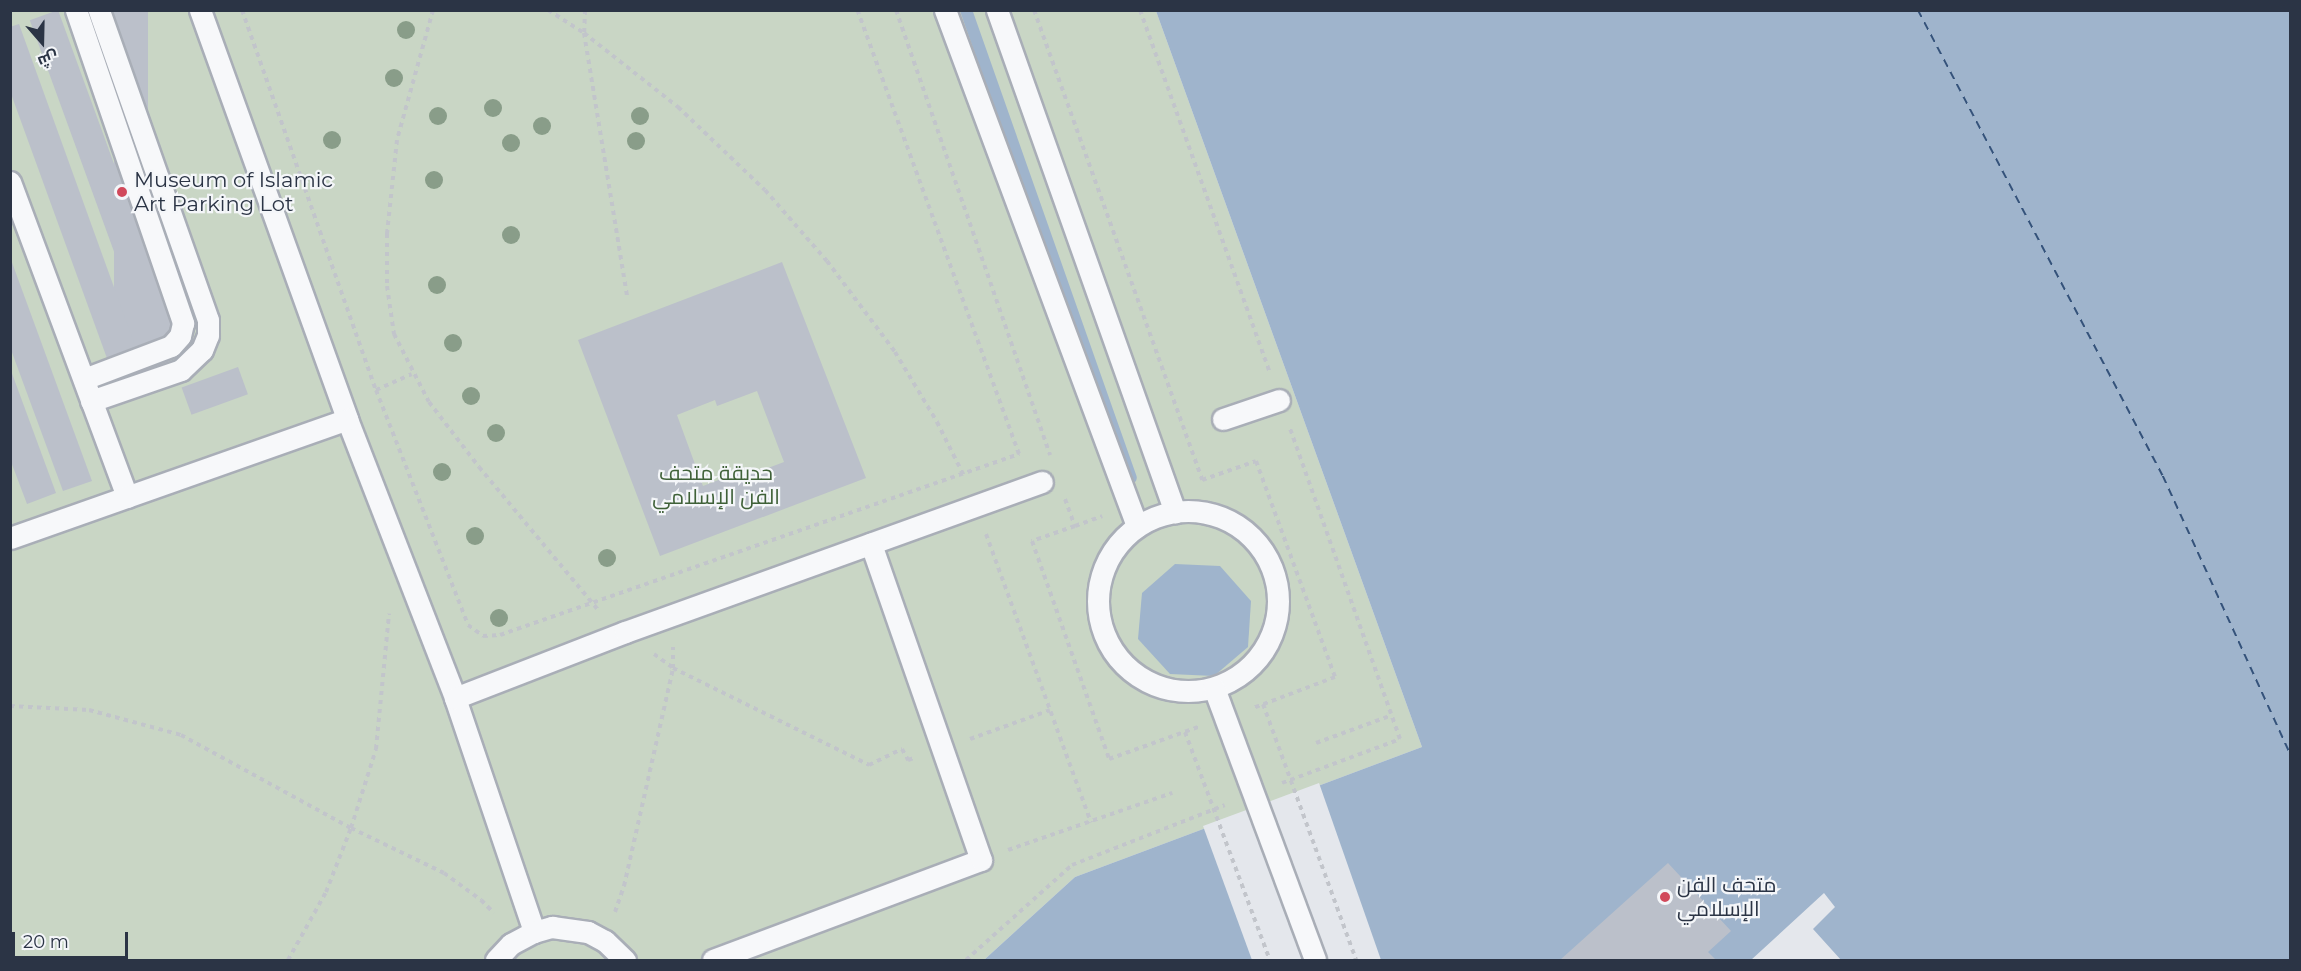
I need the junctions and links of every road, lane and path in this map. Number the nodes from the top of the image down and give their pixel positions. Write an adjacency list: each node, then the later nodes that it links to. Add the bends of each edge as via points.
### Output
1 (76, 10): 19 (lane, via 183,323 180,336 171,346)
2 (99, 10): 22 (lane, via 208,320 208,336 202,350 181,370)
3 (200, 10): 23 (lane)
4 (242, 10): 20 (path)
5 (433, 10): 17 (path, via 397,140 387,234 387,286 394,334)
6 (548, 10): 14 (path)
7 (585, 10): 14 (path)
8 (857, 10): 26 (path, via 1018,454)
9 (896, 10): 25 (path)
10 (945, 10): 32 (lane)
11 (997, 10): 31 (lane)
12 (1034, 10): 43 (path, via 1202,480 1256,461 1335,677)
13 (1140, 10): 18 (path)
14 (584, 33): 16 (path); 26 (path, via 678,107 765,190 827,261 895,352)
15 (10, 182): 19 (lane)
16 (627, 295)
17 (412, 374): 20 (path); 36 (path, via 479,467)
18 (1271, 378)
19 (84, 379): 22 (lane)
20 (376, 390): 36 (path, via 468,625 483,636 500,635)
21 (1279, 400): 24 (lane); 46 (path)
22 (91, 401): 29 (lane)
23 (347, 419): 29 (lane); 42 (lane)
24 (1223, 419)
25 (1052, 460)
26 (963, 474): 30 (path); 35 (path)
27 (1042, 482): 30 (lane)
28 (1064, 493): 48 (path, via 1075,526 1032,541 1109,759)
29 (127, 497): 33 (lane)
30 (976, 506): 34 (lane); 45 (path)
31 (1175, 512): 32 (lane); 41 (lane, via 1209,513 1254,538 1269,561 1278,586 1278,614 1270,640 1255,662 1234,679)
32 (1137, 526): 41 (lane, via 1115,547 1101,574 1097,603 1102,633 1117,659 1140,679 1163,689 1189,692)
33 (10, 538)
34 (871, 544): 38 (lane); 50 (lane)
35 (671, 574): 36 (path); 38 (path)
36 (590, 603): 39 (path)
37 (389, 613): 56 (path, via 376,749)
38 (673, 615): 39 (lane); 40 (path)
39 (625, 632): 40 (path); 42 (lane)
40 (673, 668): 50 (path, via 868,765 902,749 908,760); 59 (path, via 624,886)
41 (1214, 688): 47 (lane)
42 (455, 698): 58 (lane)
43 (1263, 704): 47 (path); 51 (path)
44 (10, 706): 56 (path, via 89,710 182,735)
45 (1050, 710): 50 (path); 55 (path)
46 (1392, 716): 49 (path); 51 (path, via 1400,739)
47 (1225, 718): 48 (path); 53 (lane)
48 (1185, 732): 54 (path)
49 (1316, 743)
50 (943, 748): 57 (lane)
51 (1292, 782): 53 (path); 68 (path)
52 (1172, 793): 55 (path)
53 (1254, 796): 54 (path); 67 (lane)
54 (1215, 811): 65 (path, via 1072,865); 66 (path)
55 (1091, 822): 57 (path)
56 (351, 828): 60 (path, via 444,873 464,887 500,919); 61 (path, via 326,892)
57 (981, 860): 64 (lane)
58 (534, 932): 59 (lane, via 570,928); 60 (lane)
59 (605, 941): 63 (lane)
60 (512, 944): 62 (lane)
61 (288, 960)
62 (496, 960)
63 (625, 960)
64 (713, 960)
65 (966, 960)
66 (1270, 960)
67 (1315, 960)
68 (1356, 960)

